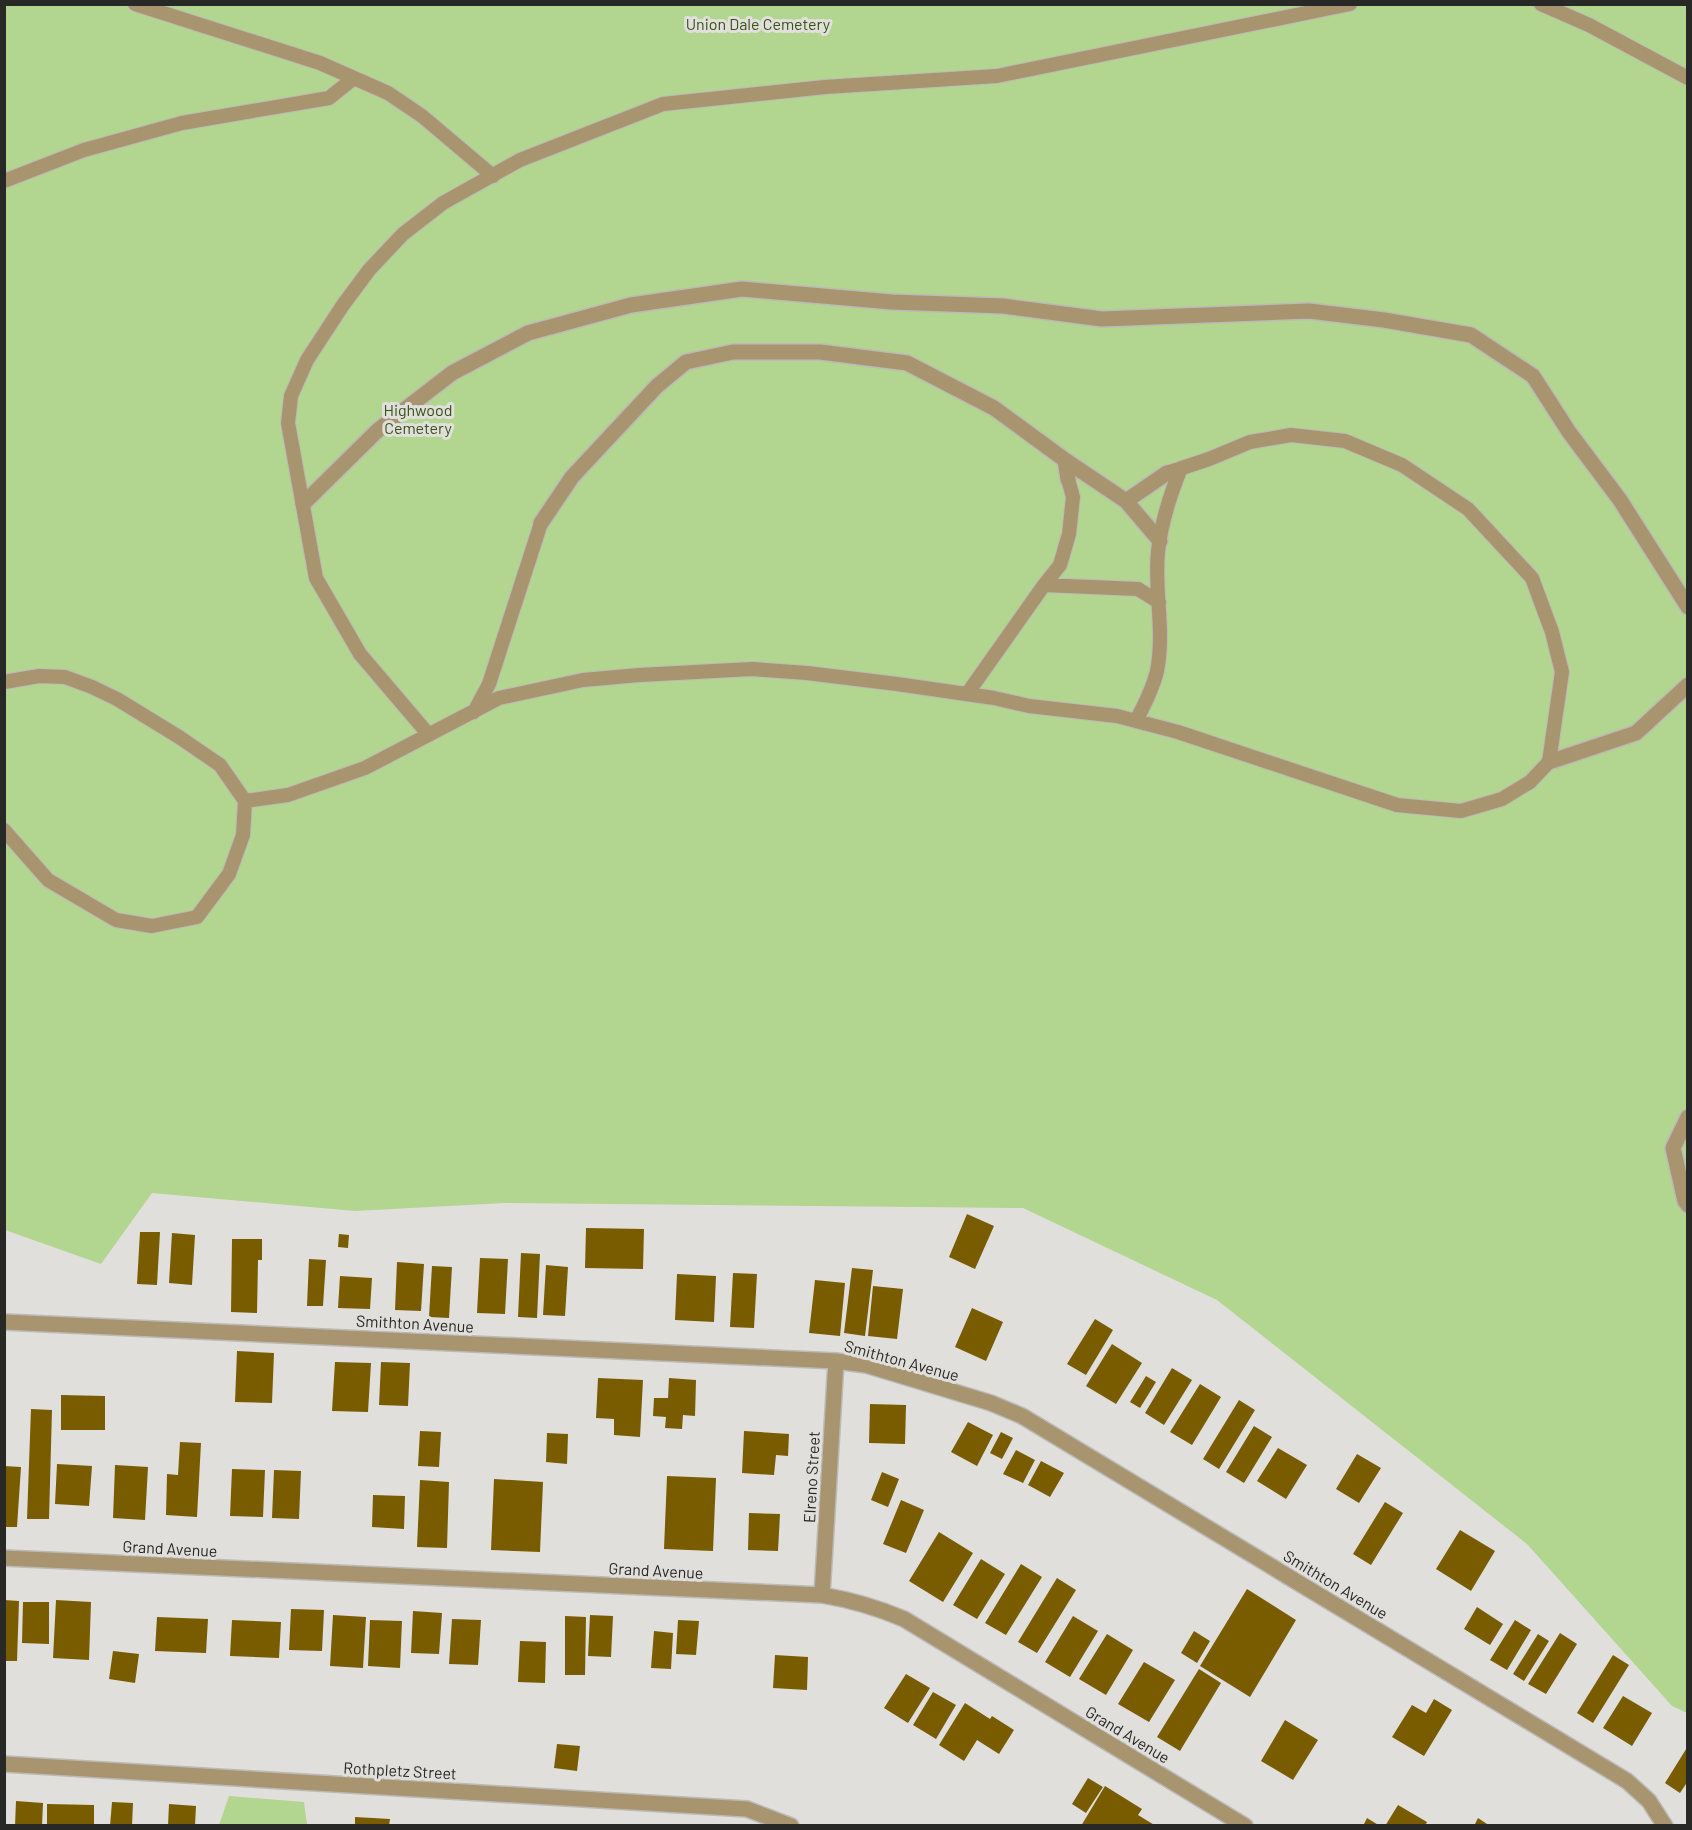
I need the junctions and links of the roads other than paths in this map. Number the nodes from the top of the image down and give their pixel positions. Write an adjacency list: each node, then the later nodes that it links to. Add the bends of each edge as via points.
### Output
1 (135, 4): 4 (lane, via 287,52)
2 (1350, 4): 6 (lane, via 997,76 825,87 663,104 520,160)
3 (1541, 4): 5 (lane)
4 (354, 78): 6 (lane, via 388,93 422,116); 7 (lane, via 329,98 182,123 84,150)
5 (1688, 78)
6 (493, 176): 12 (lane, via 443,203 403,234 369,270 307,360 291,396 288,423)
7 (4, 181)
8 (1065, 460): 10 (street); 11 (street); 13 (street, via 994,408 907,363 820,352 733,352 686,362 657,387 572,477)
9 (1174, 471): 11 (street); 14 (lane); 24 (lane, via 1250,442 1291,435 1345,441 1401,465 1468,509 1532,578 1552,632 1562,672)
10 (1068, 480): 15 (lane, via 1073,497 1069,534 1060,565)
11 (1126, 501): 14 (street)
12 (303, 504): 17 (street, via 377,431 452,373 528,333 631,305 742,289 892,302 1003,306 1102,319 1309,311 1471,335 1533,376 1620,500); 23 (lane, via 316,578 360,654)
13 (541, 523): 21 (lane, via 489,684)
14 (1160, 540): 16 (lane)
15 (1044, 585): 16 (lane, via 1138,589); 20 (lane)
16 (1159, 602): 22 (lane, via 1157,670)
17 (1688, 607)
18 (4, 682): 25 (lane, via 39,676 65,677 117,699 220,765)
19 (1688, 685): 24 (street, via 1636,733)
20 (967, 694): 21 (lane, via 807,673 752,669 694,671 583,680 499,698); 22 (lane)
21 (474, 712): 23 (lane)
22 (1136, 721): 24 (lane, via 1397,805 1461,811 1502,799 1530,782)
23 (429, 735): 25 (lane, via 365,768 332,780 288,795)
24 (1549, 762)
25 (245, 801): 26 (lane, via 243,835 229,874 203,909 197,917 152,926 116,920 48,880)
26 (4, 830)
27 (1688, 1117): 28 (street, via 1673,1148)
28 (1688, 1205)
29 (4, 1322): 30 (street, Smithton Avenue)
30 (836, 1361): 32 (street, Elreno Street); 36 (street, Smithton Avenue, via 866,1365 980,1399 1022,1416 1627,1781 1649,1801)
31 (4, 1558): 32 (street, Grand Avenue)
32 (822, 1595): 35 (street, Grand Avenue, via 869,1605 904,1619)
33 (4, 1764): 34 (street, Rothpletz Street, via 747,1809)
34 (791, 1826)
35 (1245, 1826)
36 (1665, 1826)

